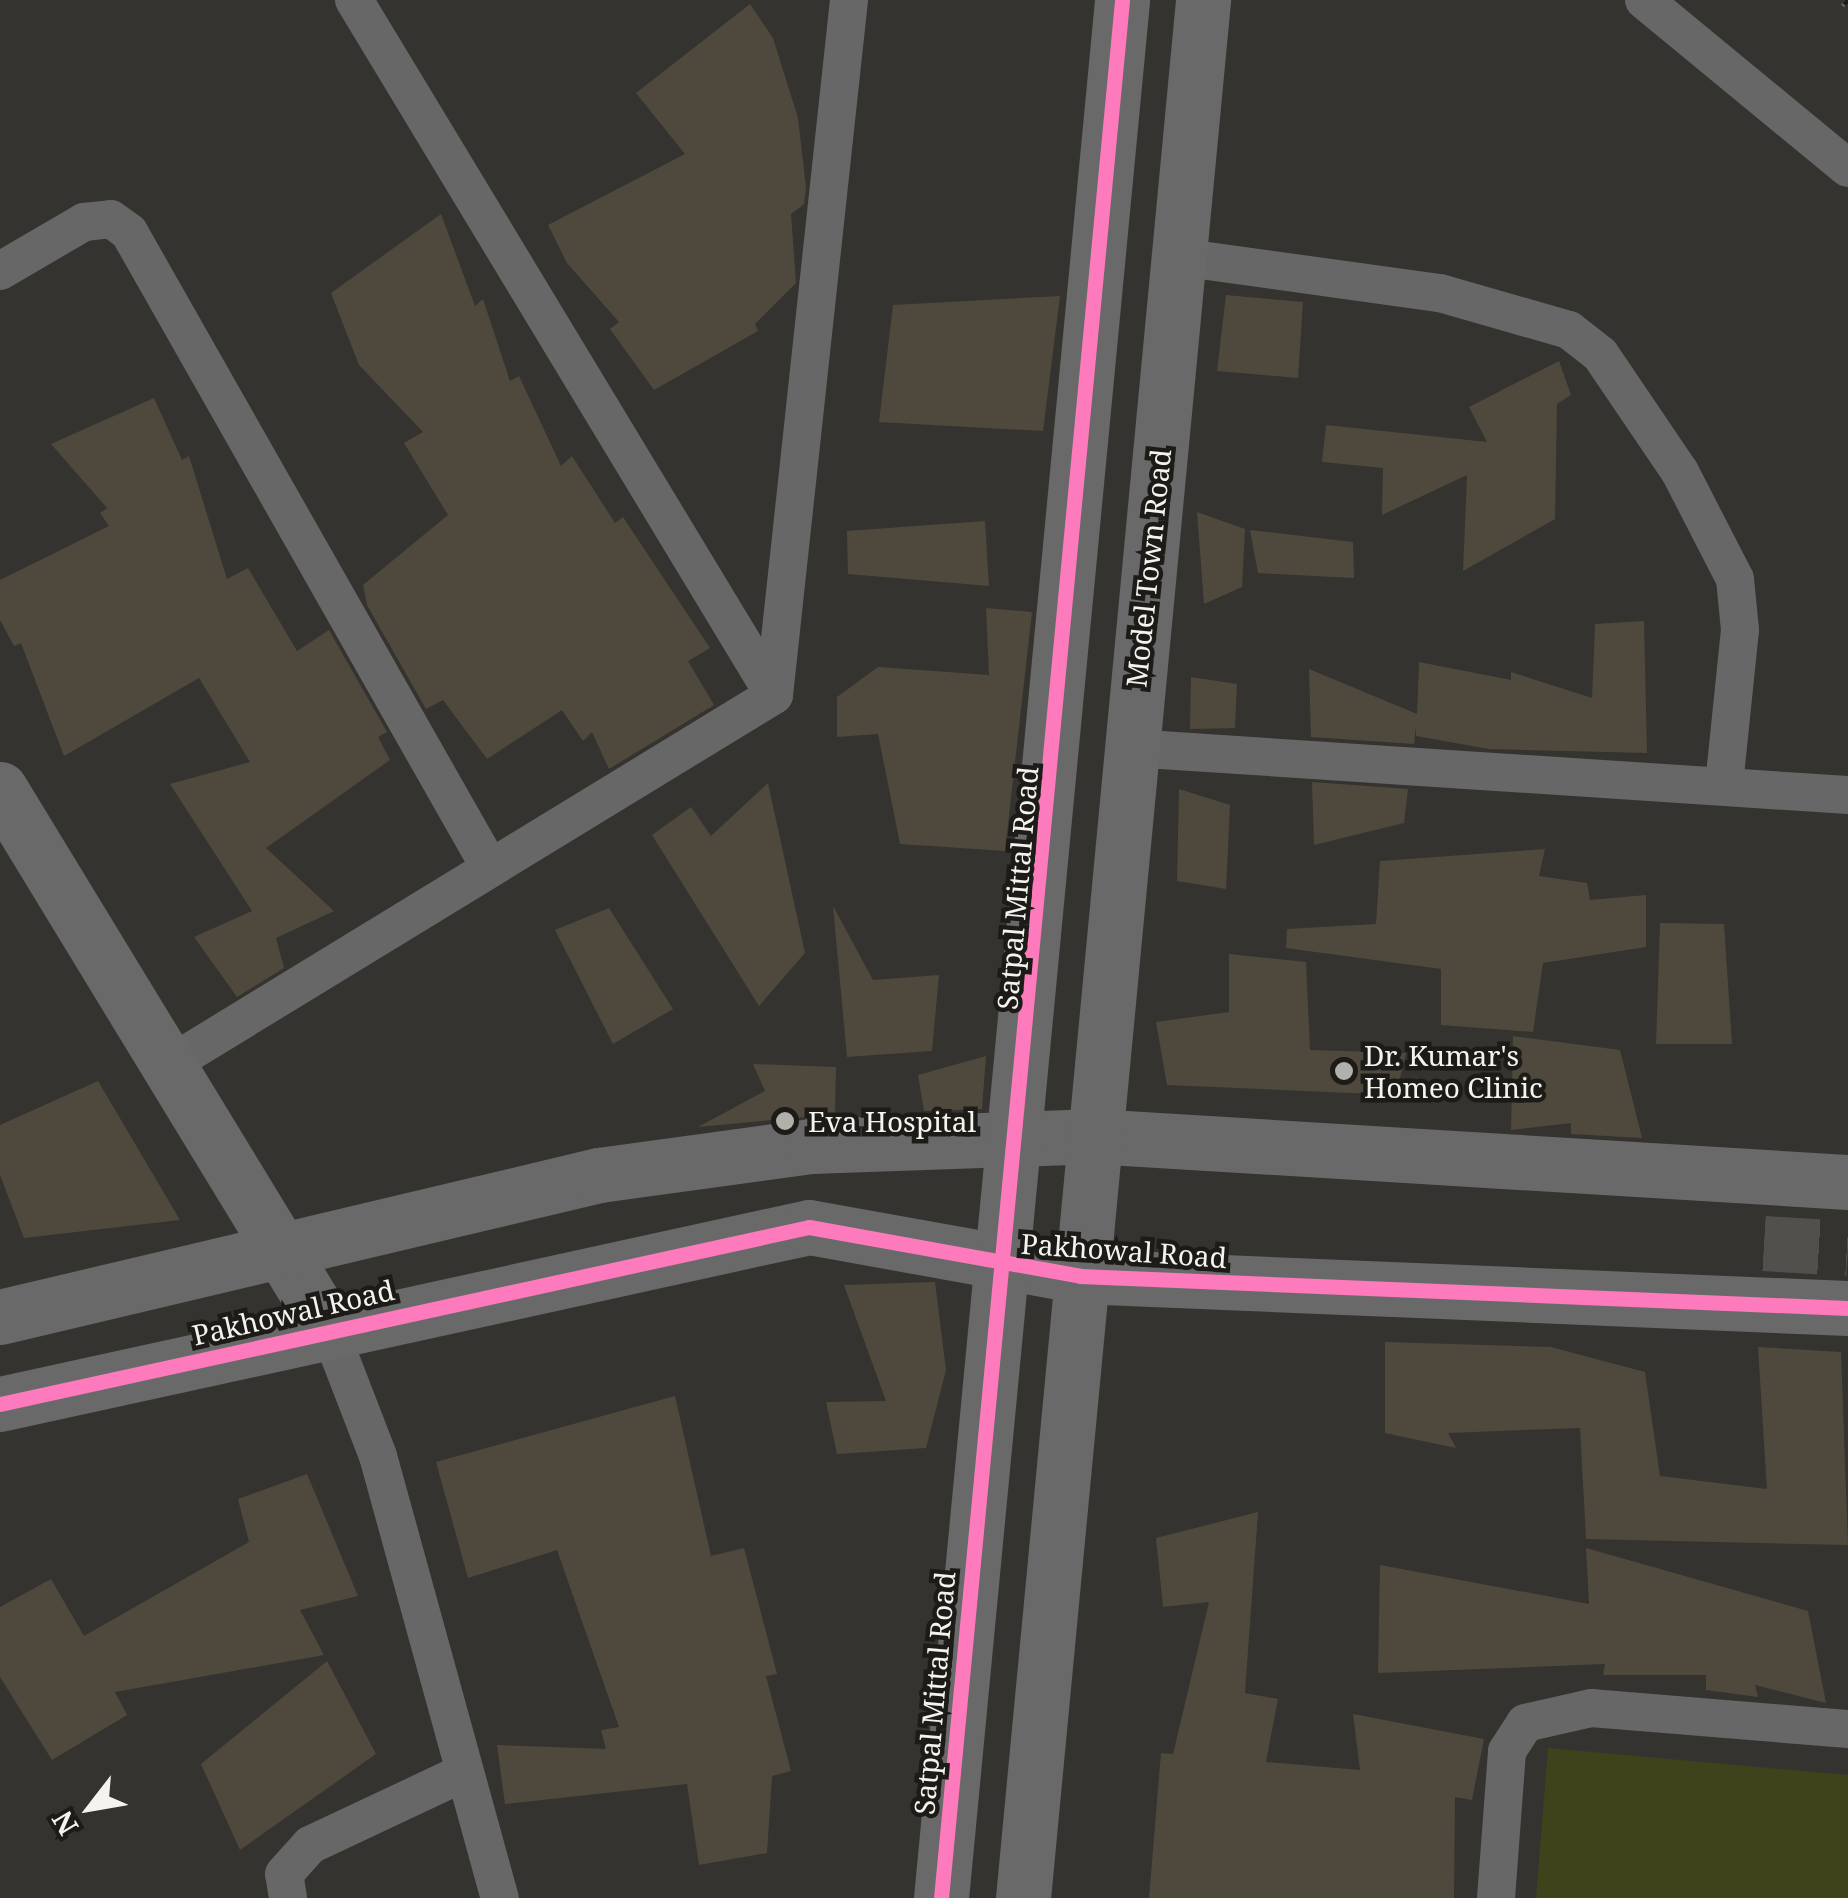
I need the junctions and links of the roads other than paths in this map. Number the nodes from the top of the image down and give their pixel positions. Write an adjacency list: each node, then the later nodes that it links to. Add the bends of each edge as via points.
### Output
1 (354, 0): 9 (street)
2 (849, 0): 9 (street)
3 (1122, 0): 16 (street, Satpal Mittal Road)
4 (1203, 0): 7 (street, Model Town Road)
5 (1644, 0): 6 (street)
6 (1848, 168)
7 (1179, 257): 10 (street, Model Town Road); 11 (street, via 1440,293 1569,330 1600,354 1680,472 1735,579 1740,630)
8 (0, 271): 14 (street, via 84,222 110,219 130,232)
9 (774, 695): 14 (street)
10 (1130, 748): 11 (street); 17 (street, Model Town Road)
11 (1724, 786): 13 (street)
12 (0, 790): 15 (street)
13 (1848, 795)
14 (489, 866): 15 (street)
15 (167, 1066): 19 (street)
16 (1019, 1136): 17 (street); 19 (street, via 811,1146 599,1175); 20 (street, Satpal Mittal Road)
17 (1092, 1136): 18 (street); 21 (street, Model Town Road)
18 (1848, 1182)
19 (281, 1253): 23 (street); 24 (street)
20 (997, 1266): 21 (street, Pakhowal Road); 24 (street, Pakhowal Road, via 810,1227); 30 (street, Satpal Mittal Road)
21 (1080, 1276): 22 (street, Pakhowal Road); 31 (street)
22 (1848, 1308)
23 (0, 1318)
24 (328, 1329): 25 (street, Pakhowal Road); 27 (street, via 378,1456)
25 (0, 1404)
26 (1848, 1729): 32 (street, via 1591,1708 1525,1723 1507,1752)
27 (463, 1773): 28 (street, via 310,1845 284,1874); 29 (street)
28 (288, 1898)
29 (500, 1898)
30 (941, 1898)
31 (1023, 1898)
32 (1496, 1898)

